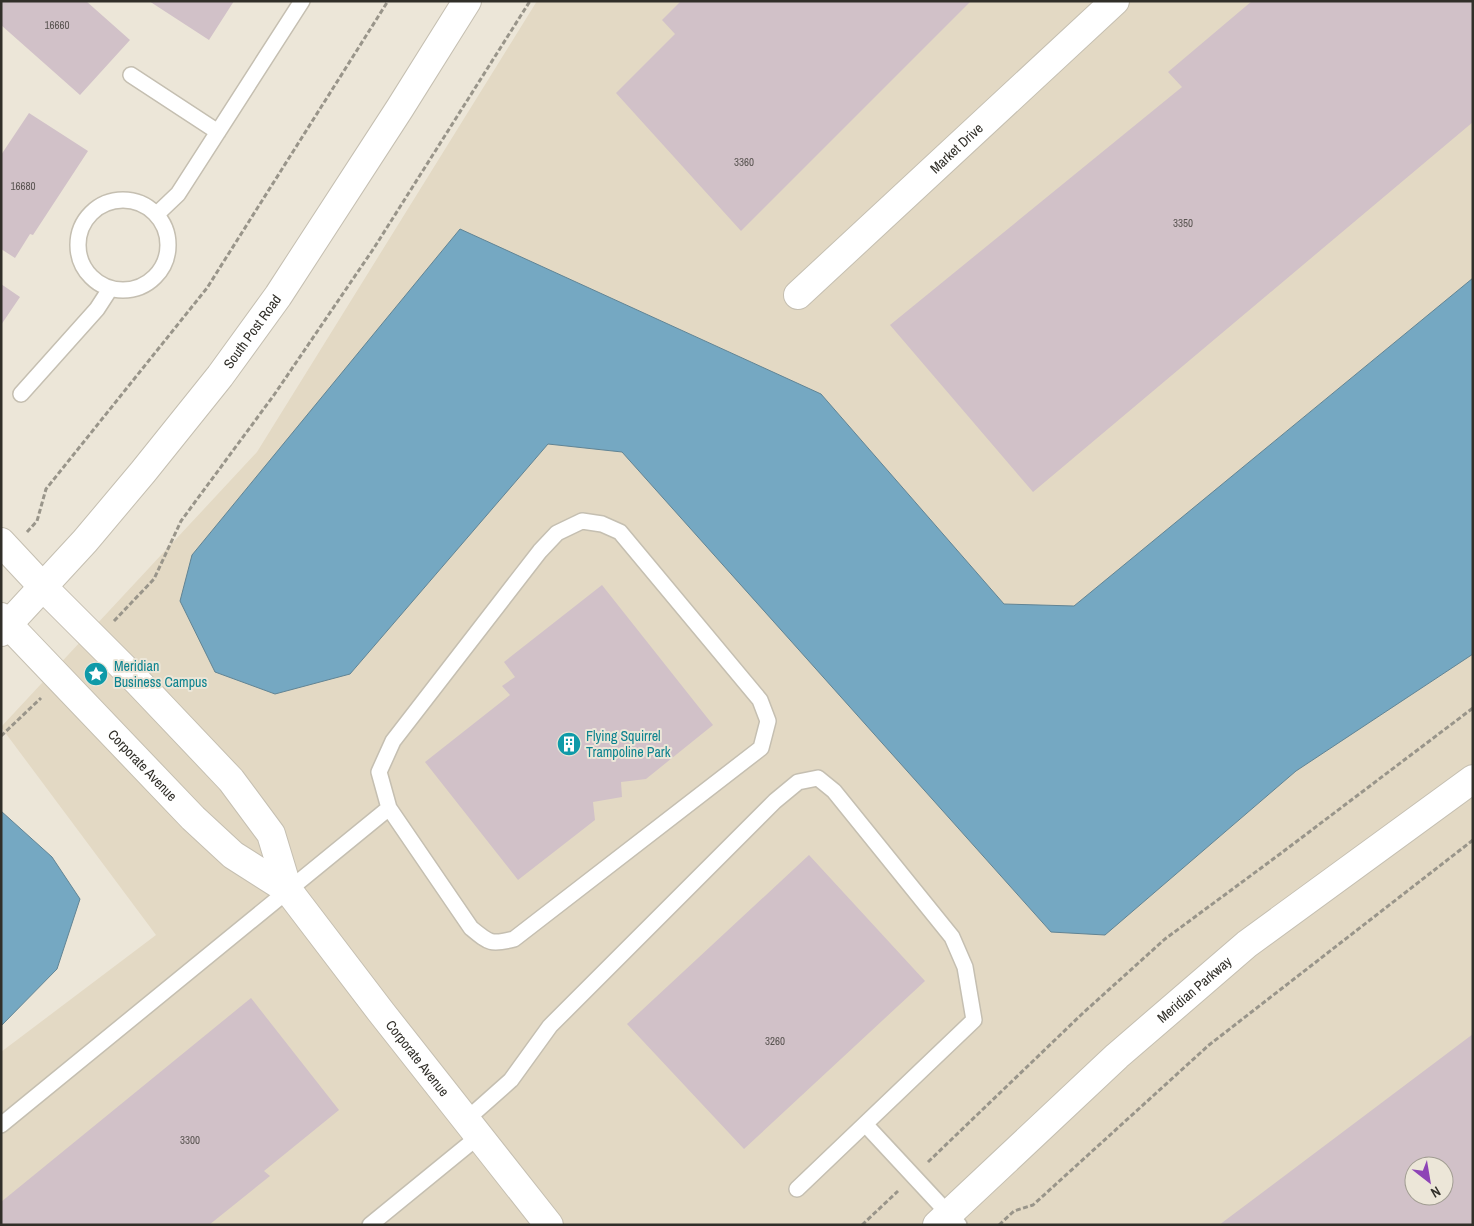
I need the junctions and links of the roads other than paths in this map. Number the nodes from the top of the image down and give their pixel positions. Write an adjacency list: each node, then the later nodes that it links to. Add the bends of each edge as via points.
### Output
1 (302, 1): 5 (lane)
2 (467, 1): 11 (street, South Post Road, via 278,296 220,376 143,472)
3 (1115, 1): 8 (street, Market Drive)
4 (131, 75): 5 (lane)
5 (218, 132): 6 (lane, via 178,194)
6 (157, 214): 7 (lane, via 168,238 164,264 157,275 136,289); 7 (lane, via 135,201 110,202 98,207 81,227 78,239 81,264 88,275)
7 (110, 289): 9 (lane, via 97,309)
8 (798, 295)
9 (21, 394)
10 (5, 546): 11 (street, Corporate Avenue)
11 (43, 587): 12 (street, South Post Road); 15 (street, Corporate Avenue, via 231,780 271,834)
12 (4, 625): 15 (street, Corporate Avenue, via 60,678 193,818 233,855)
13 (1473, 779): 20 (street, Meridian Parkway, via 1247,944 1117,1056)
14 (389, 808): 14 (lane, via 471,928 486,940 498,944 514,939 761,748 768,721 760,700 620,532 602,524 582,521 557,533 540,551 393,741 379,772); 15 (lane)
15 (288, 890): 17 (lane); 18 (street, Corporate Avenue)
16 (865, 1124): 18 (lane, via 974,1020 966,967 952,937 834,791 818,778 798,782 775,801 550,1026); 19 (lane); 20 (lane, via 914,1176)
17 (1, 1125)
18 (473, 1128): 21 (lane); 22 (street, Corporate Avenue)
19 (797, 1189)
20 (948, 1221)
21 (370, 1225)
22 (549, 1225)

